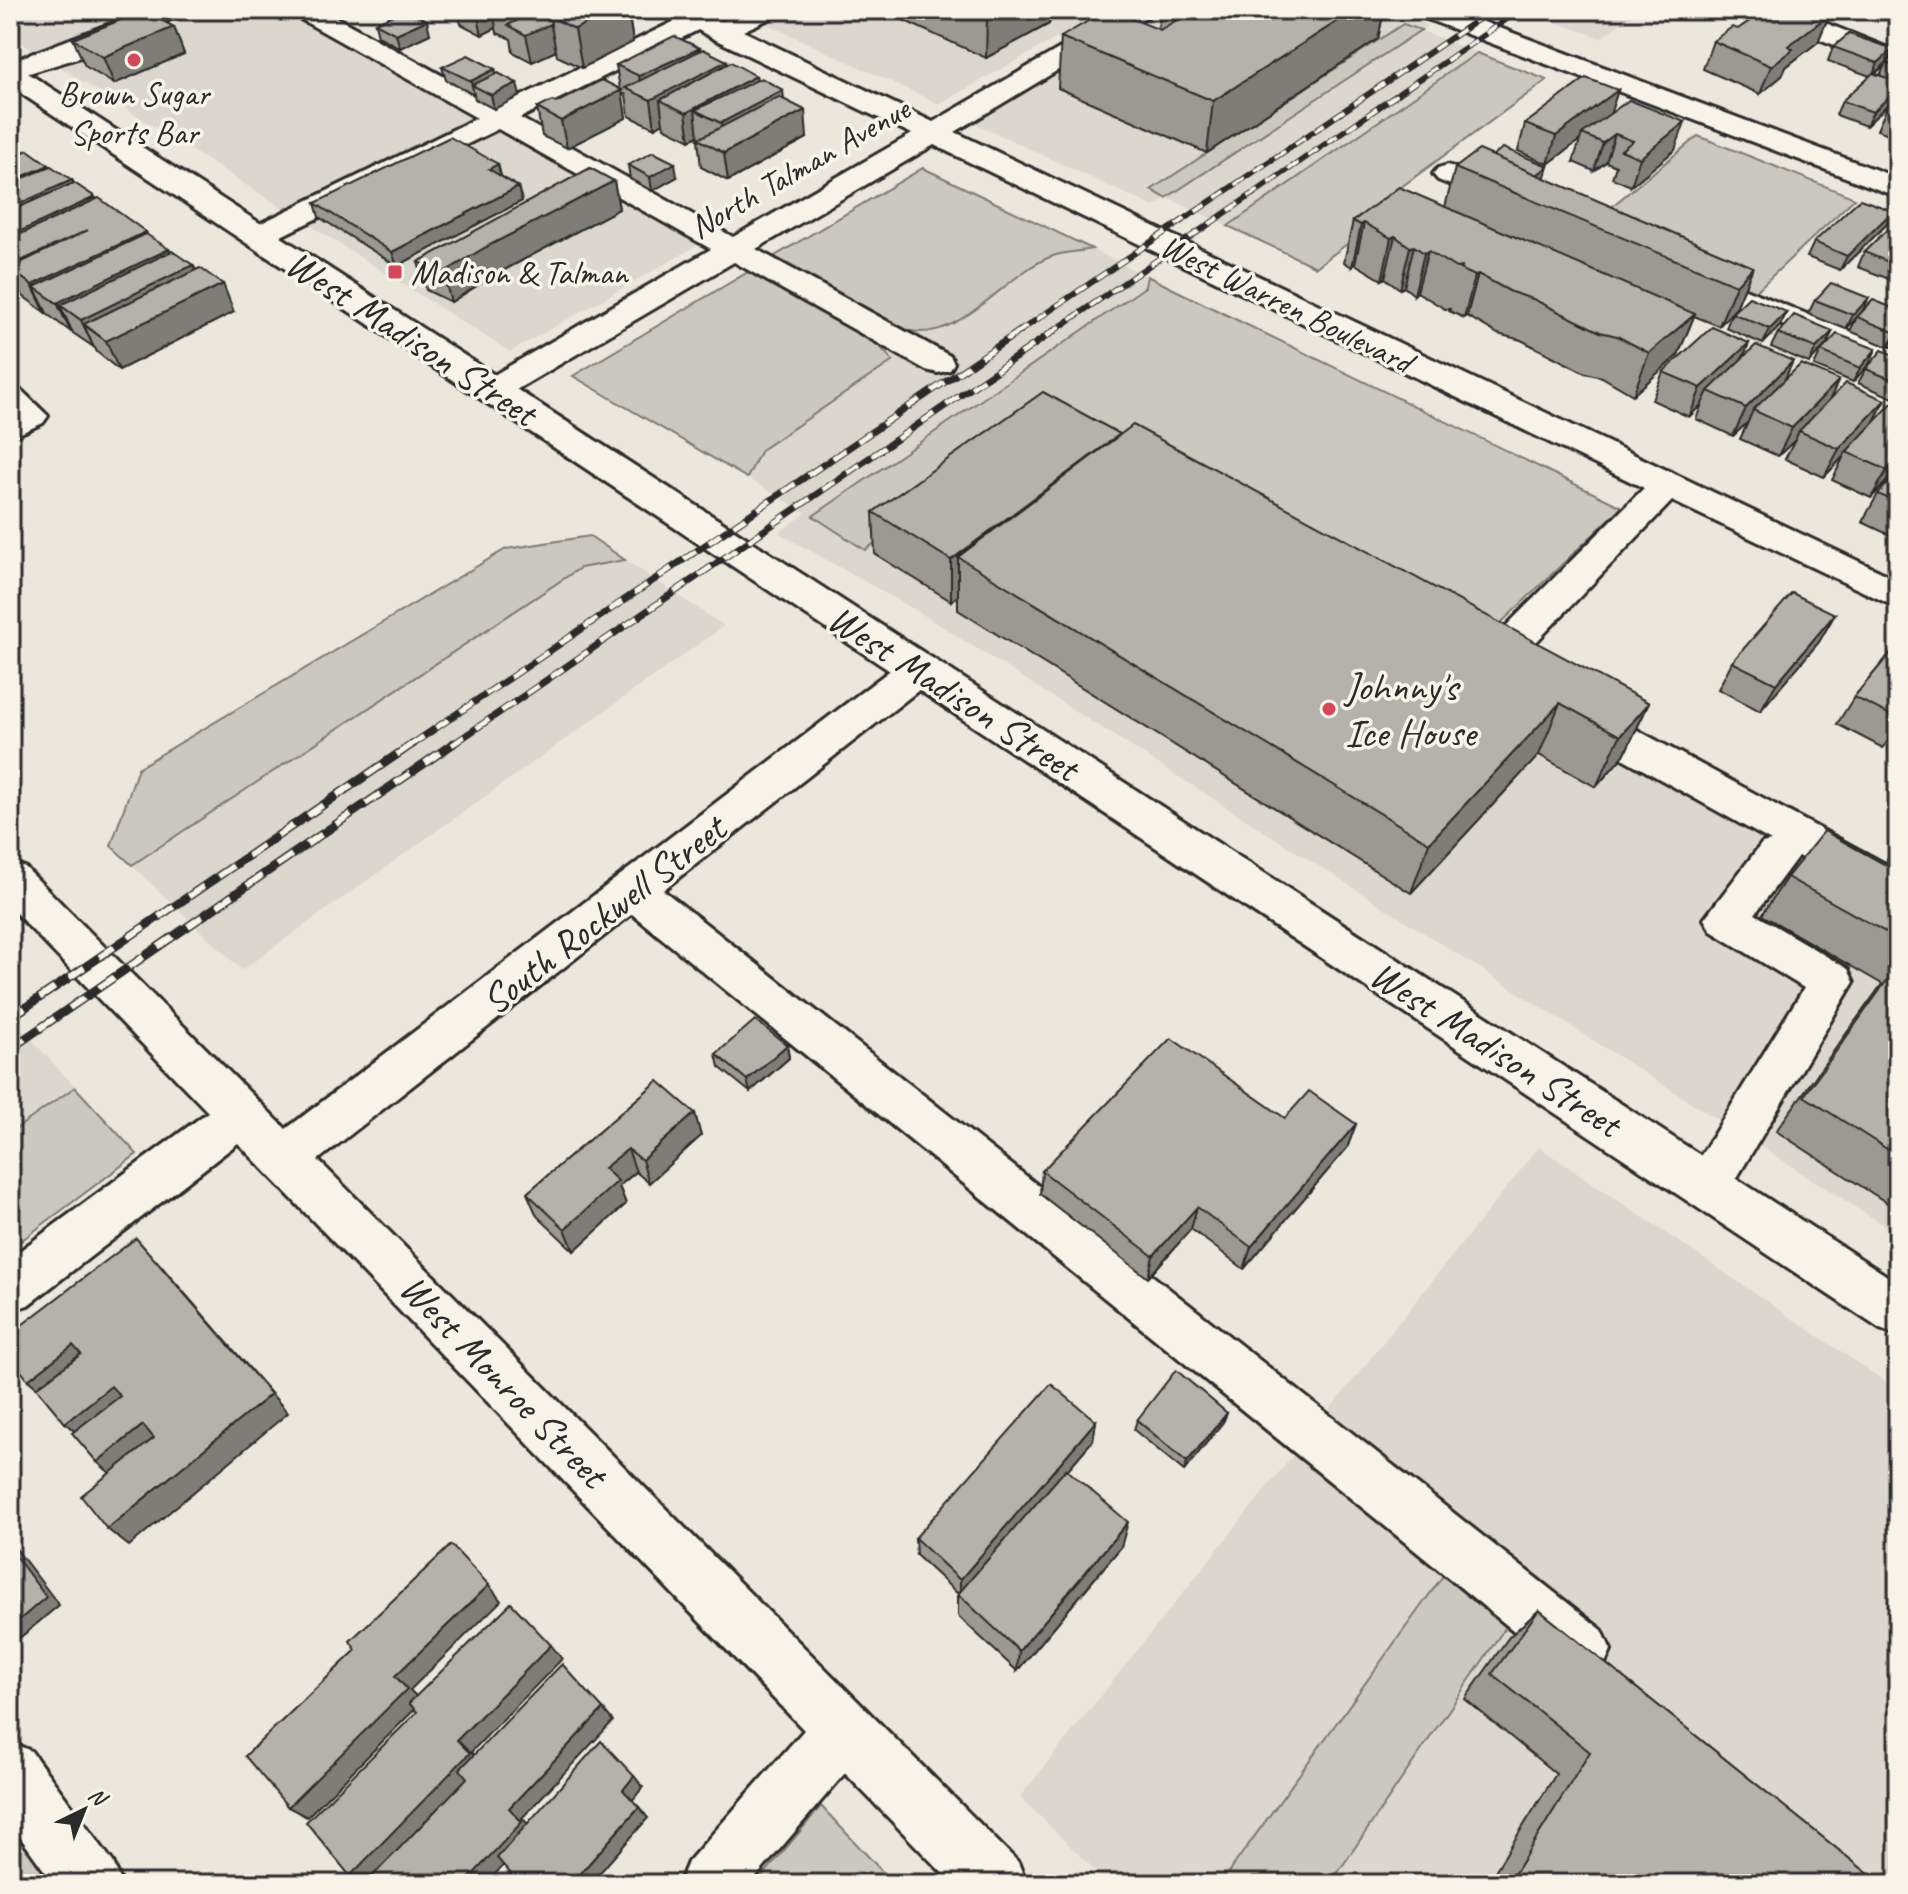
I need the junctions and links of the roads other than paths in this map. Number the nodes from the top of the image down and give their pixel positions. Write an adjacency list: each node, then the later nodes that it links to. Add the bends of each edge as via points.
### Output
1 (169, 10): 9 (street)
2 (304, 10): 10 (street)
3 (766, 10): 7 (street)
4 (1145, 10): 11 (street, North Talman Avenue)
5 (1428, 10): 13 (street)
6 (1770, 10): 8 (street)
7 (699, 21): 10 (street); 11 (street, West Warren Boulevard)
8 (1898, 62)
9 (10, 72): 15 (street, West Madison Street)
10 (499, 118): 15 (street); 16 (street)
11 (933, 133): 16 (street, North Talman Avenue); 23 (street, West Warren Boulevard)
12 (1448, 174): 14 (street)
13 (1898, 188)
14 (1535, 211)
15 (258, 236): 20 (street, West Madison Street)
16 (736, 248): 18 (street); 20 (street, North Talman Avenue)
17 (1666, 265): 19 (street)
18 (938, 363)
19 (1898, 363)
20 (492, 390): 25 (street, West Madison Street)
21 (10, 398): 22 (street, via 31,416)
22 (10, 427)
23 (1667, 485): 24 (street, West Warren Boulevard); 29 (street, via 1489,667)
24 (1898, 595)
25 (919, 669): 28 (street, South Rockwell Street); 32 (street, West Madison Street)
26 (1777, 855): 32 (street, via 1726,919 1832,982)
27 (10, 879): 30 (street, West Monroe Street)
28 (633, 891): 31 (street, South Rockwell Street); 35 (street)
29 (1898, 891)
30 (242, 1113): 31 (street, West Monroe Street); 33 (street)
31 (286, 1157): 36 (street, West Monroe Street)
32 (1706, 1186): 34 (street, West Madison Street)
33 (10, 1288)
34 (1898, 1312)
35 (1614, 1676)
36 (844, 1729): 39 (street); 40 (street, West Monroe Street)
37 (10, 1772): 38 (street)
38 (91, 1884)
39 (710, 1884)
40 (996, 1884)

